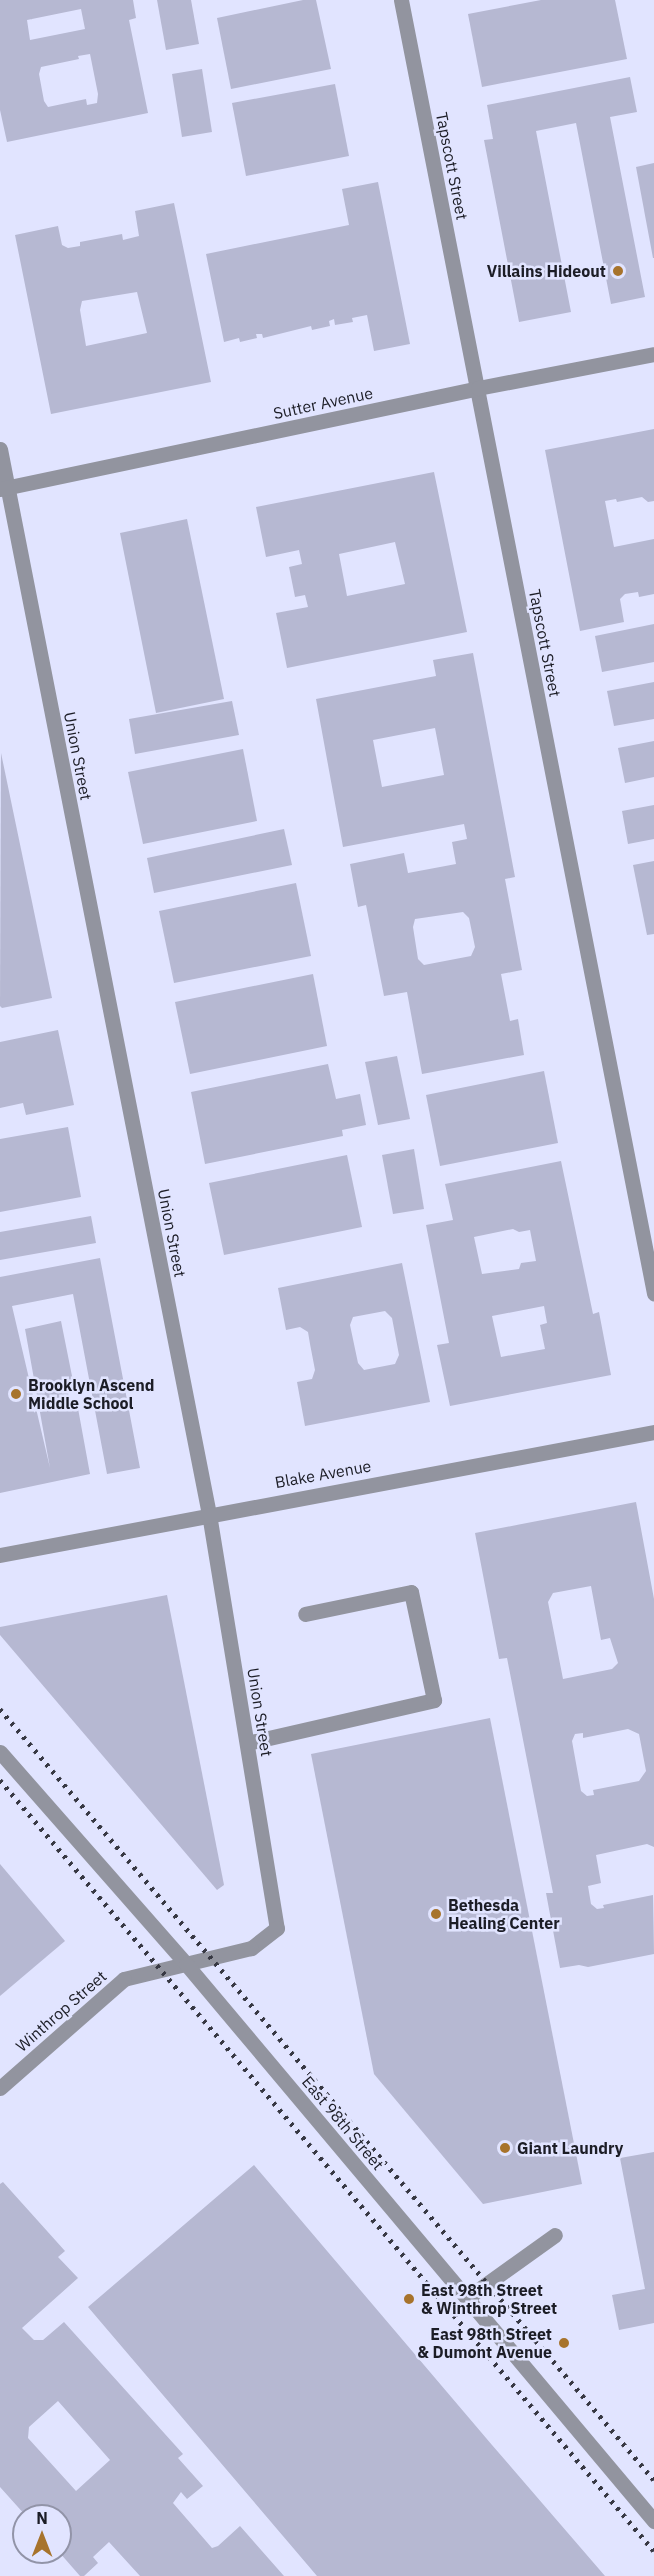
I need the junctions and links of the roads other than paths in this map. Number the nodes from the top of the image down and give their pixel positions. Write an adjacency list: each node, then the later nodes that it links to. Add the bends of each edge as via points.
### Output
1 (401, 0): 3 (street, Tapscott Street)
2 (654, 354): 3 (street, Sutter Avenue)
3 (478, 388): 5 (street, Sutter Avenue); 6 (street, Tapscott Street)
4 (0, 449): 5 (street, Union Street)
5 (4, 489): 8 (street, Union Street)
6 (654, 1293)
7 (654, 1432): 8 (street, Blake Avenue)
8 (209, 1514): 9 (street, Blake Avenue); 11 (street, Union Street)
9 (0, 1555)
10 (305, 1614): 11 (street, via 411,1592 434,1700)
11 (247, 1743): 13 (street, Union Street, via 277,1928 251,1948)
12 (0, 1752): 13 (street, East 98th Street)
13 (186, 1964): 14 (street, Winthrop Street, via 124,1979); 16 (street, East 98th Street)
14 (0, 2088)
15 (555, 2235): 16 (street)
16 (467, 2298): 17 (street, East 98th Street)
17 (654, 2520)

